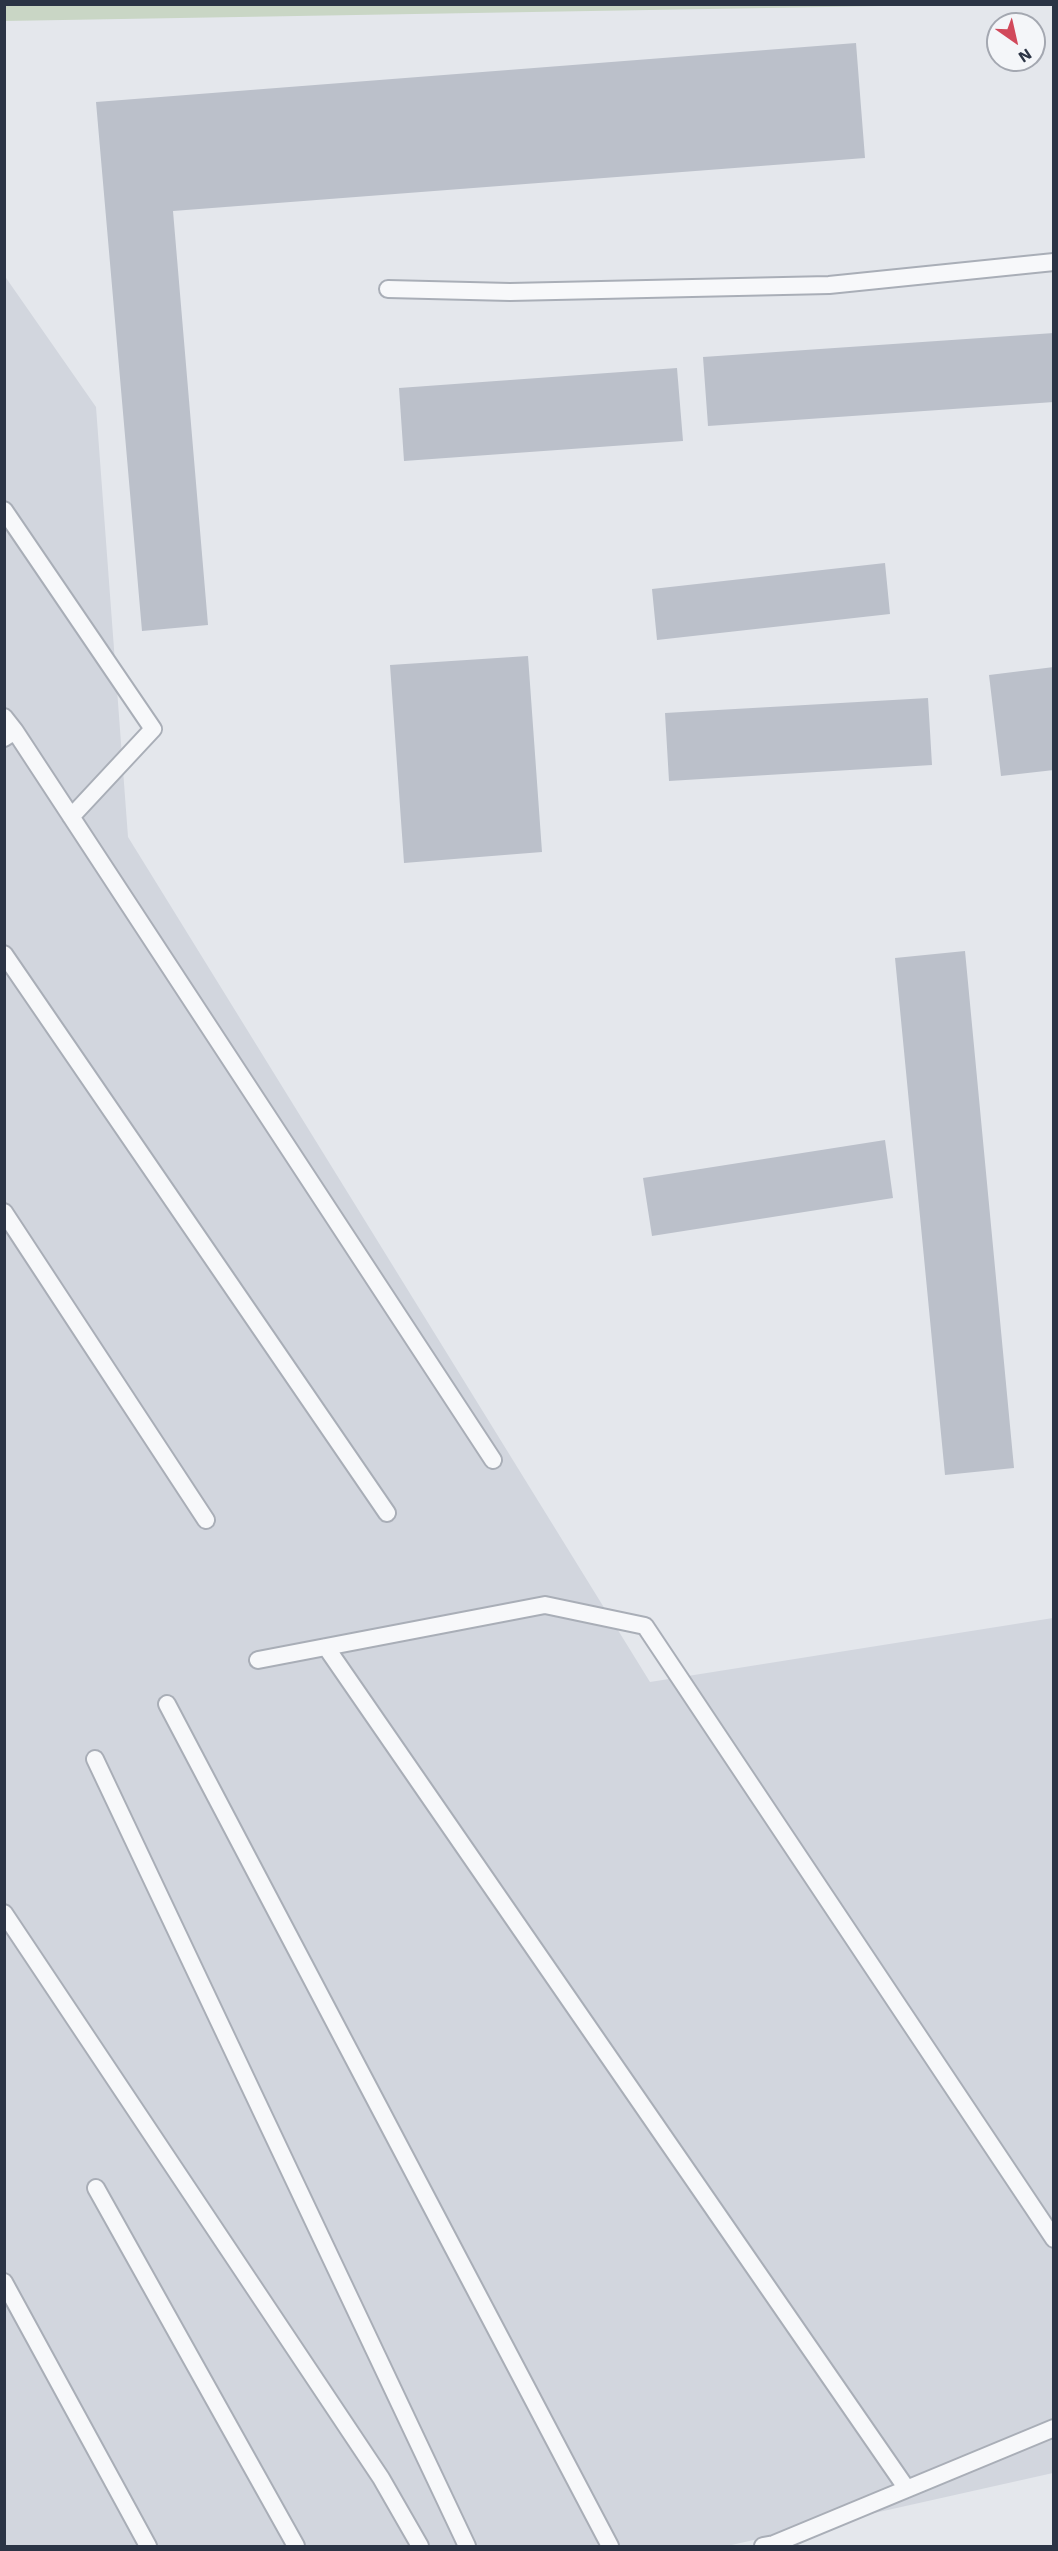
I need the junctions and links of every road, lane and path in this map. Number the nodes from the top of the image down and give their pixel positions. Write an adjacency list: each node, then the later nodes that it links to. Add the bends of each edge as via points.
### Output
1 (1053, 262): 2 (lane, via 829,285 510,292)
2 (388, 289)
3 (4, 510): 6 (lane, via 153,729)
4 (4, 717): 5 (lane)
5 (10, 734): 6 (lane)
6 (71, 817): 9 (lane)
7 (4, 954): 10 (lane)
8 (4, 1212): 11 (lane)
9 (493, 1460)
10 (387, 1514)
11 (206, 1520)
12 (326, 1647): 13 (lane); 18 (lane, via 545,1605 645,1626); 21 (lane)
13 (258, 1660)
14 (167, 1704): 26 (lane)
15 (95, 1759): 25 (lane)
16 (4, 1912): 24 (lane, via 381,2478)
17 (96, 2188): 23 (lane)
18 (1053, 2239)
19 (4, 2282): 22 (lane)
20 (1053, 2428): 21 (lane)
21 (907, 2489): 27 (lane)
22 (148, 2547)
23 (296, 2547)
24 (420, 2547)
25 (467, 2547)
26 (610, 2547)
27 (763, 2547)

